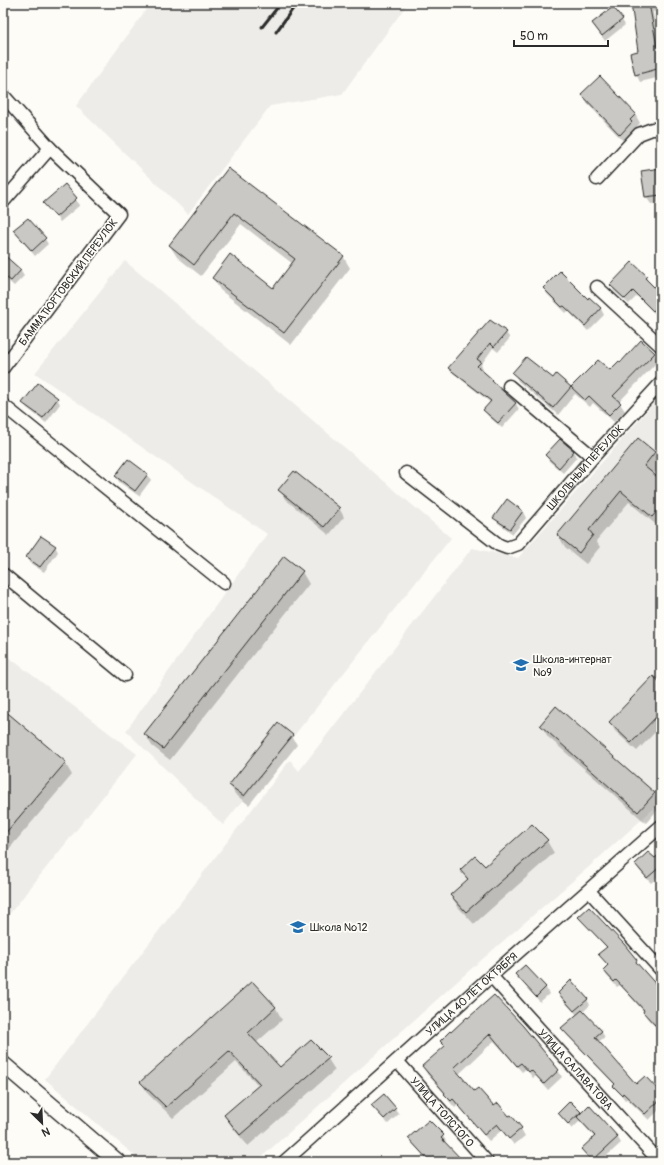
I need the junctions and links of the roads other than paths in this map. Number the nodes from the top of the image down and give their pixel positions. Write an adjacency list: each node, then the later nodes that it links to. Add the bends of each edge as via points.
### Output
1 (3, 95): 3 (street)
2 (661, 128): 4 (street, via 638,134)
3 (50, 148): 5 (street); 8 (street, БАММАТЮРТОВСКИЙ ПЕРЕУЛОК, via 119,214)
4 (597, 179)
5 (3, 202)
6 (597, 287): 7 (street)
7 (661, 346)
8 (3, 368)
9 (661, 383): 12 (street, ШКОЛЬНЫЙ ПЕРЕУЛОК)
10 (509, 386): 12 (street)
11 (3, 405): 15 (street)
12 (593, 457): 13 (street, ШКОЛЬНЫЙ ПЕРЕУЛОК, via 518,544 507,548 499,545)
13 (406, 473)
14 (3, 574): 16 (street)
15 (224, 583)
16 (125, 675)
17 (661, 826): 18 (street, УЛИЦА 40 ЛЕТ ОКТЯБРЯ)
18 (589, 891): 19 (street); 20 (street, УЛИЦА 40 ЛЕТ ОКТЯБРЯ)
19 (661, 970)
20 (491, 976): 21 (street, УЛИЦА 40 ЛЕТ ОКТЯБРЯ); 27 (street, УЛИЦА САЛАВАТОВА)
21 (397, 1061): 23 (street, УЛИЦА 40 ЛЕТ ОКТЯБРЯ); 26 (street, УЛИЦА ТОЛСТОГО)
22 (3, 1064): 24 (street)
23 (297, 1158): 25 (street, УЛИЦА 40 ЛЕТ ОКТЯБРЯ)
24 (118, 1162)
25 (284, 1162)
26 (487, 1162)
27 (660, 1162)

